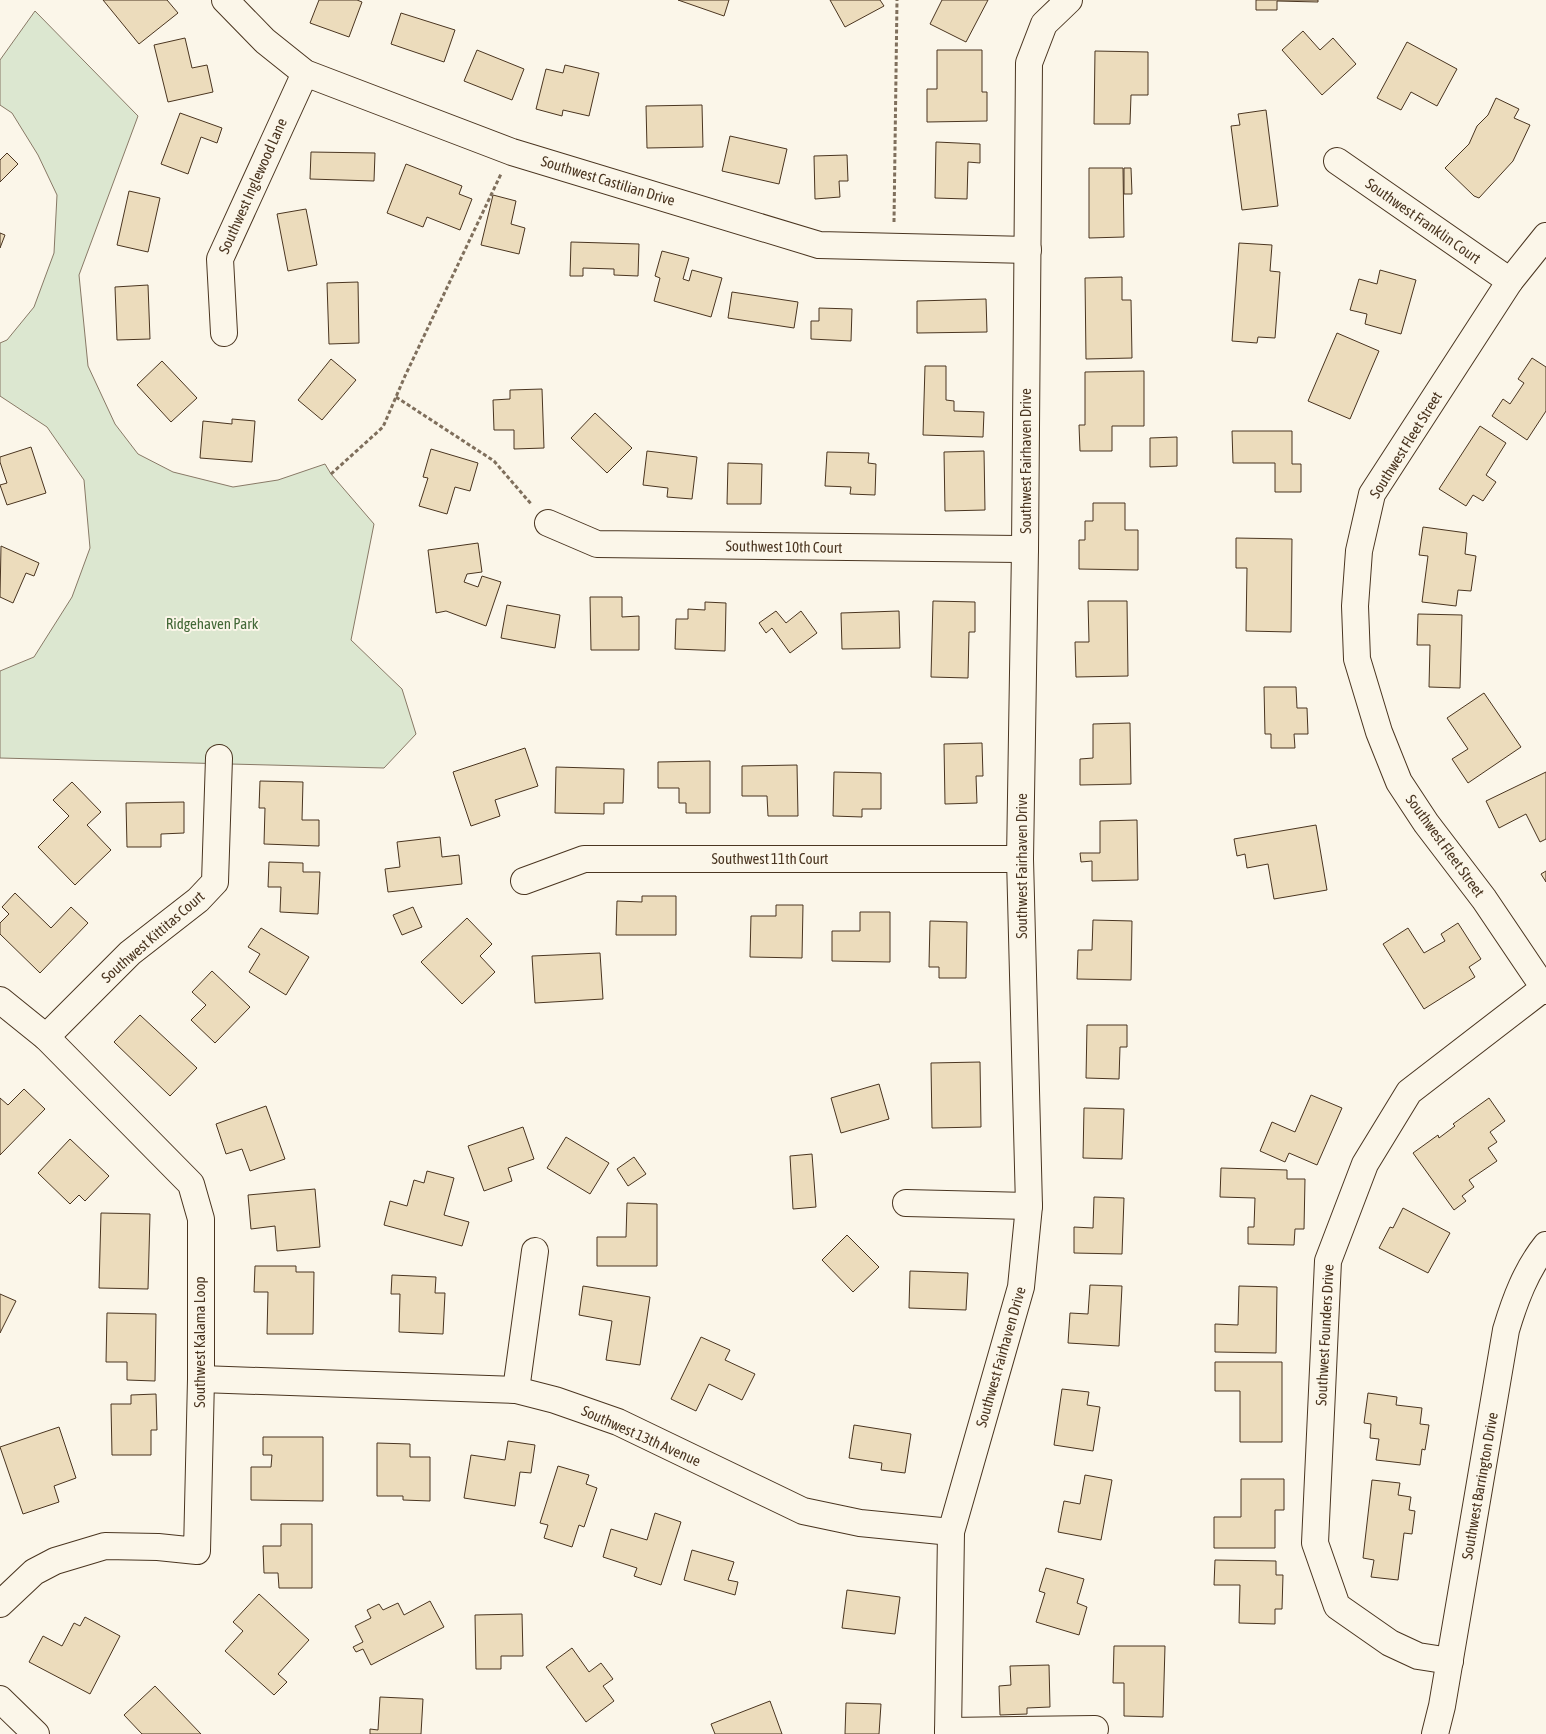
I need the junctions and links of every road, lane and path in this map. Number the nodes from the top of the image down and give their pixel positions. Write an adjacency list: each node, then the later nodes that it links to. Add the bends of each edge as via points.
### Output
1 (225, 0): 4 (street, Southwest Castilian Drive, via 265,41)
2 (897, 0): 8 (path)
3 (1069, 0): 9 (street, Southwest Fairhaven Drive, via 1044,24 1030,63)
4 (305, 73): 5 (street, Southwest Castilian Drive); 11 (street, Southwest Inglewood Lane, via 220,259)
5 (512, 152): 8 (street, Southwest Castilian Drive, via 819,245); 12 (path)
6 (1337, 161): 10 (street, Southwest Franklin Court)
7 (1546, 236): 10 (street, Southwest Fleet Street)
8 (894, 246): 9 (street, Southwest Castilian Drive)
9 (1028, 250): 15 (street, Southwest Fairhaven Drive)
10 (1510, 281): 19 (street, Southwest Fleet Street, via 1372,494 1359,551 1355,606 1357,659 1379,732 1399,782)
11 (224, 333)
12 (396, 397): 13 (path, via 383,427); 14 (path, via 494,461)
13 (331, 474)
14 (548, 523): 15 (street, Southwest 10th Court, via 598,544)
15 (1025, 549): 17 (street, Southwest Fairhaven Drive)
16 (219, 758): 21 (street, Southwest Kittitas Court, via 215,882 198,900 130,952)
17 (1020, 859): 18 (street, Southwest 11th Court, via 584,859); 23 (street, Southwest Fairhaven Drive)
18 (524, 881)
19 (1545, 990): 30 (street, Southwest Founders Drive, via 1409,1092 1365,1164 1328,1261 1314,1543 1337,1606 1390,1642 1418,1656)
20 (0, 1000): 21 (street, Southwest Kalama Loop)
21 (46, 1037): 26 (street, Southwest Kalama Loop, via 191,1184 201,1219)
22 (906, 1203): 23 (street)
23 (1029, 1206): 28 (street, Southwest Fairhaven Drive, via 1021,1287)
24 (1546, 1245): 30 (street, Southwest Barrington Drive, via 1523,1282 1506,1330)
25 (535, 1251): 27 (street)
26 (201, 1379): 27 (street, Southwest 13th Avenue); 29 (street, Southwest Kalama Loop, via 197,1551 105,1546 55,1561 34,1572)
27 (516, 1390): 28 (street, Southwest 13th Avenue, via 618,1422 803,1511 860,1523)
28 (951, 1532): 33 (street, Southwest Fairhaven Drive)
29 (0, 1604)
30 (1450, 1662): 35 (street, Southwest Barrington Drive)
31 (0, 1699): 34 (street)
32 (1095, 1728): 33 (street)
33 (948, 1732)
34 (36, 1734)
35 (1435, 1734)

